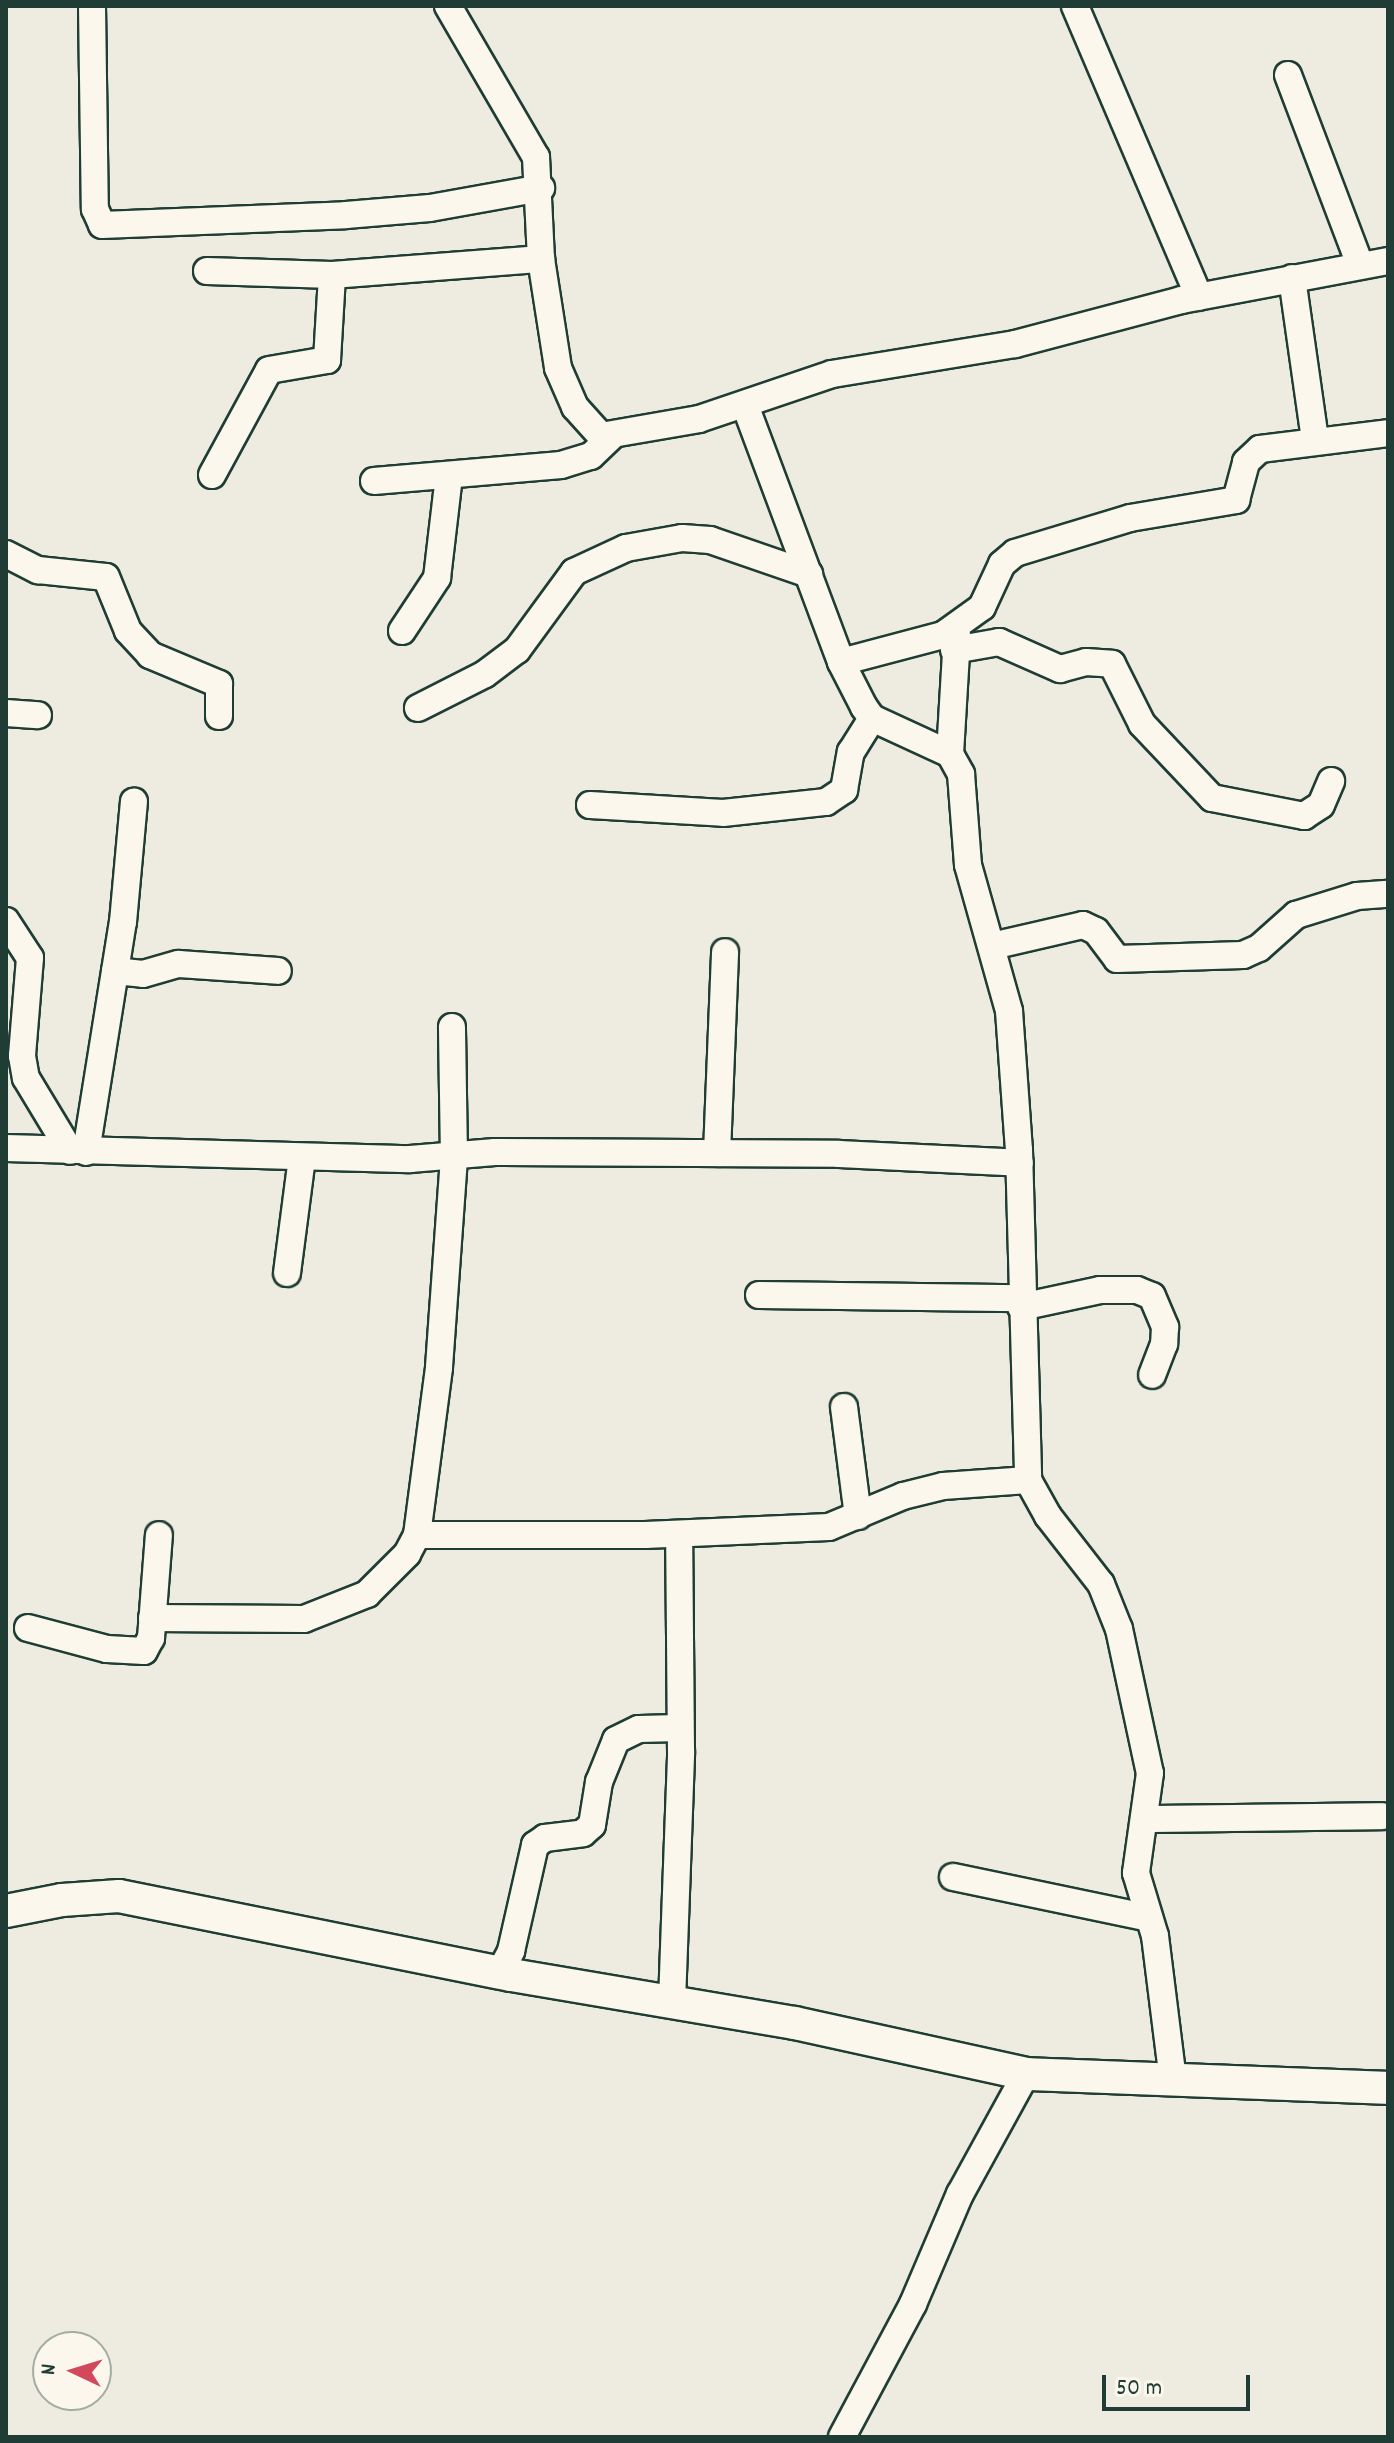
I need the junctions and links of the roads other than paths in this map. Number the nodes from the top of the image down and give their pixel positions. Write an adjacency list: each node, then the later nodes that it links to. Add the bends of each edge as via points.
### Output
1 (92, 6): 5 (street, via 95,209 102,225 430,208)
2 (448, 6): 5 (street, via 529,143)
3 (1075, 6): 12 (street)
4 (1288, 75): 8 (street)
5 (541, 188): 6 (street)
6 (541, 259): 10 (street); 15 (street, via 558,368 587,426)
7 (1388, 261): 8 (street)
8 (1360, 265): 11 (street)
9 (207, 271): 10 (street)
10 (332, 275): 17 (street, via 327,360 269,370)
11 (1292, 278): 12 (street); 16 (street)
12 (1199, 297): 13 (street, via 1015,344 832,374)
13 (745, 405): 15 (street); 21 (street)
14 (1388, 433): 16 (street)
15 (611, 437): 18 (street, via 591,456 561,465)
16 (1315, 440): 23 (street, via 1252,453 1236,500 1130,518 1015,553 1002,564 982,607)
17 (212, 475)
18 (449, 476): 19 (street); 22 (street, via 437,578)
19 (374, 481)
20 (6, 554): 28 (street, via 38,570 106,577 128,631 150,655 219,684)
21 (809, 574): 24 (street); 25 (street, via 710,540 682,538 614,552 574,572 517,650 485,674)
22 (402, 631)
23 (957, 637): 24 (street, via 943,635); 30 (street); 31 (street, via 999,642 1060,669 1086,662 1112,664 1142,724 1212,798 1304,816 1321,805)
24 (841, 662): 29 (street)
25 (418, 708)
26 (6, 713): 27 (street)
27 (38, 715)
28 (219, 716)
29 (872, 718): 30 (street); 33 (street, via 851,752 844,790 826,802 723,813)
30 (950, 754): 36 (street, via 961,774 968,865)
31 (1331, 781)
32 (134, 801): 38 (street)
33 (590, 805)
34 (1388, 894): 36 (street, via 1357,896 1296,915 1243,955 1186,953 1128,961 1110,954 1096,931 1083,925)
35 (6, 921): 42 (street, via 30,958 22,1056 26,1078)
36 (992, 946): 46 (street, via 1009,1011)
37 (725, 952): 43 (street)
38 (115, 971): 39 (street, via 143,974 179,964); 42 (street)
39 (278, 971)
40 (452, 1027): 45 (street)
41 (6, 1148): 42 (street)
42 (78, 1152): 44 (street)
43 (717, 1153): 45 (street); 46 (street)
44 (302, 1157): 45 (street); 47 (street)
45 (454, 1157): 56 (street, via 439,1367)
46 (1020, 1163): 49 (street)
47 (287, 1273)
48 (759, 1295): 49 (street)
49 (1022, 1302): 50 (street, via 1100,1290 1137,1290 1152,1296 1165,1327); 52 (street)
50 (1152, 1375)
51 (844, 1407): 53 (street)
52 (1028, 1480): 53 (street, via 943,1486); 61 (street, via 1112,1607 1150,1773)
53 (858, 1516): 54 (street, via 829,1527)
54 (679, 1534): 56 (street); 59 (street)
55 (159, 1535): 57 (street)
56 (417, 1535): 57 (street, via 407,1554 367,1594 304,1619)
57 (152, 1618): 58 (street, via 144,1651 132,1654)
58 (28, 1628)
59 (679, 1728): 65 (street, via 639,1729 616,1740 599,1782 592,1825 583,1833 545,1838 535,1845 511,1951); 66 (street)
60 (1382, 1816): 61 (street)
61 (1146, 1819): 64 (street, via 1136,1873)
62 (953, 1877): 64 (street)
63 (6, 1911): 65 (main road, via 119,1896)
64 (1149, 1918): 68 (street)
65 (500, 1972): 66 (main road)
66 (672, 2002): 67 (main road)
67 (1026, 2074): 68 (main road); 70 (street, via 960,2194 913,2304)
68 (1173, 2080): 69 (main road)
69 (1388, 2088)
70 (842, 2437)

